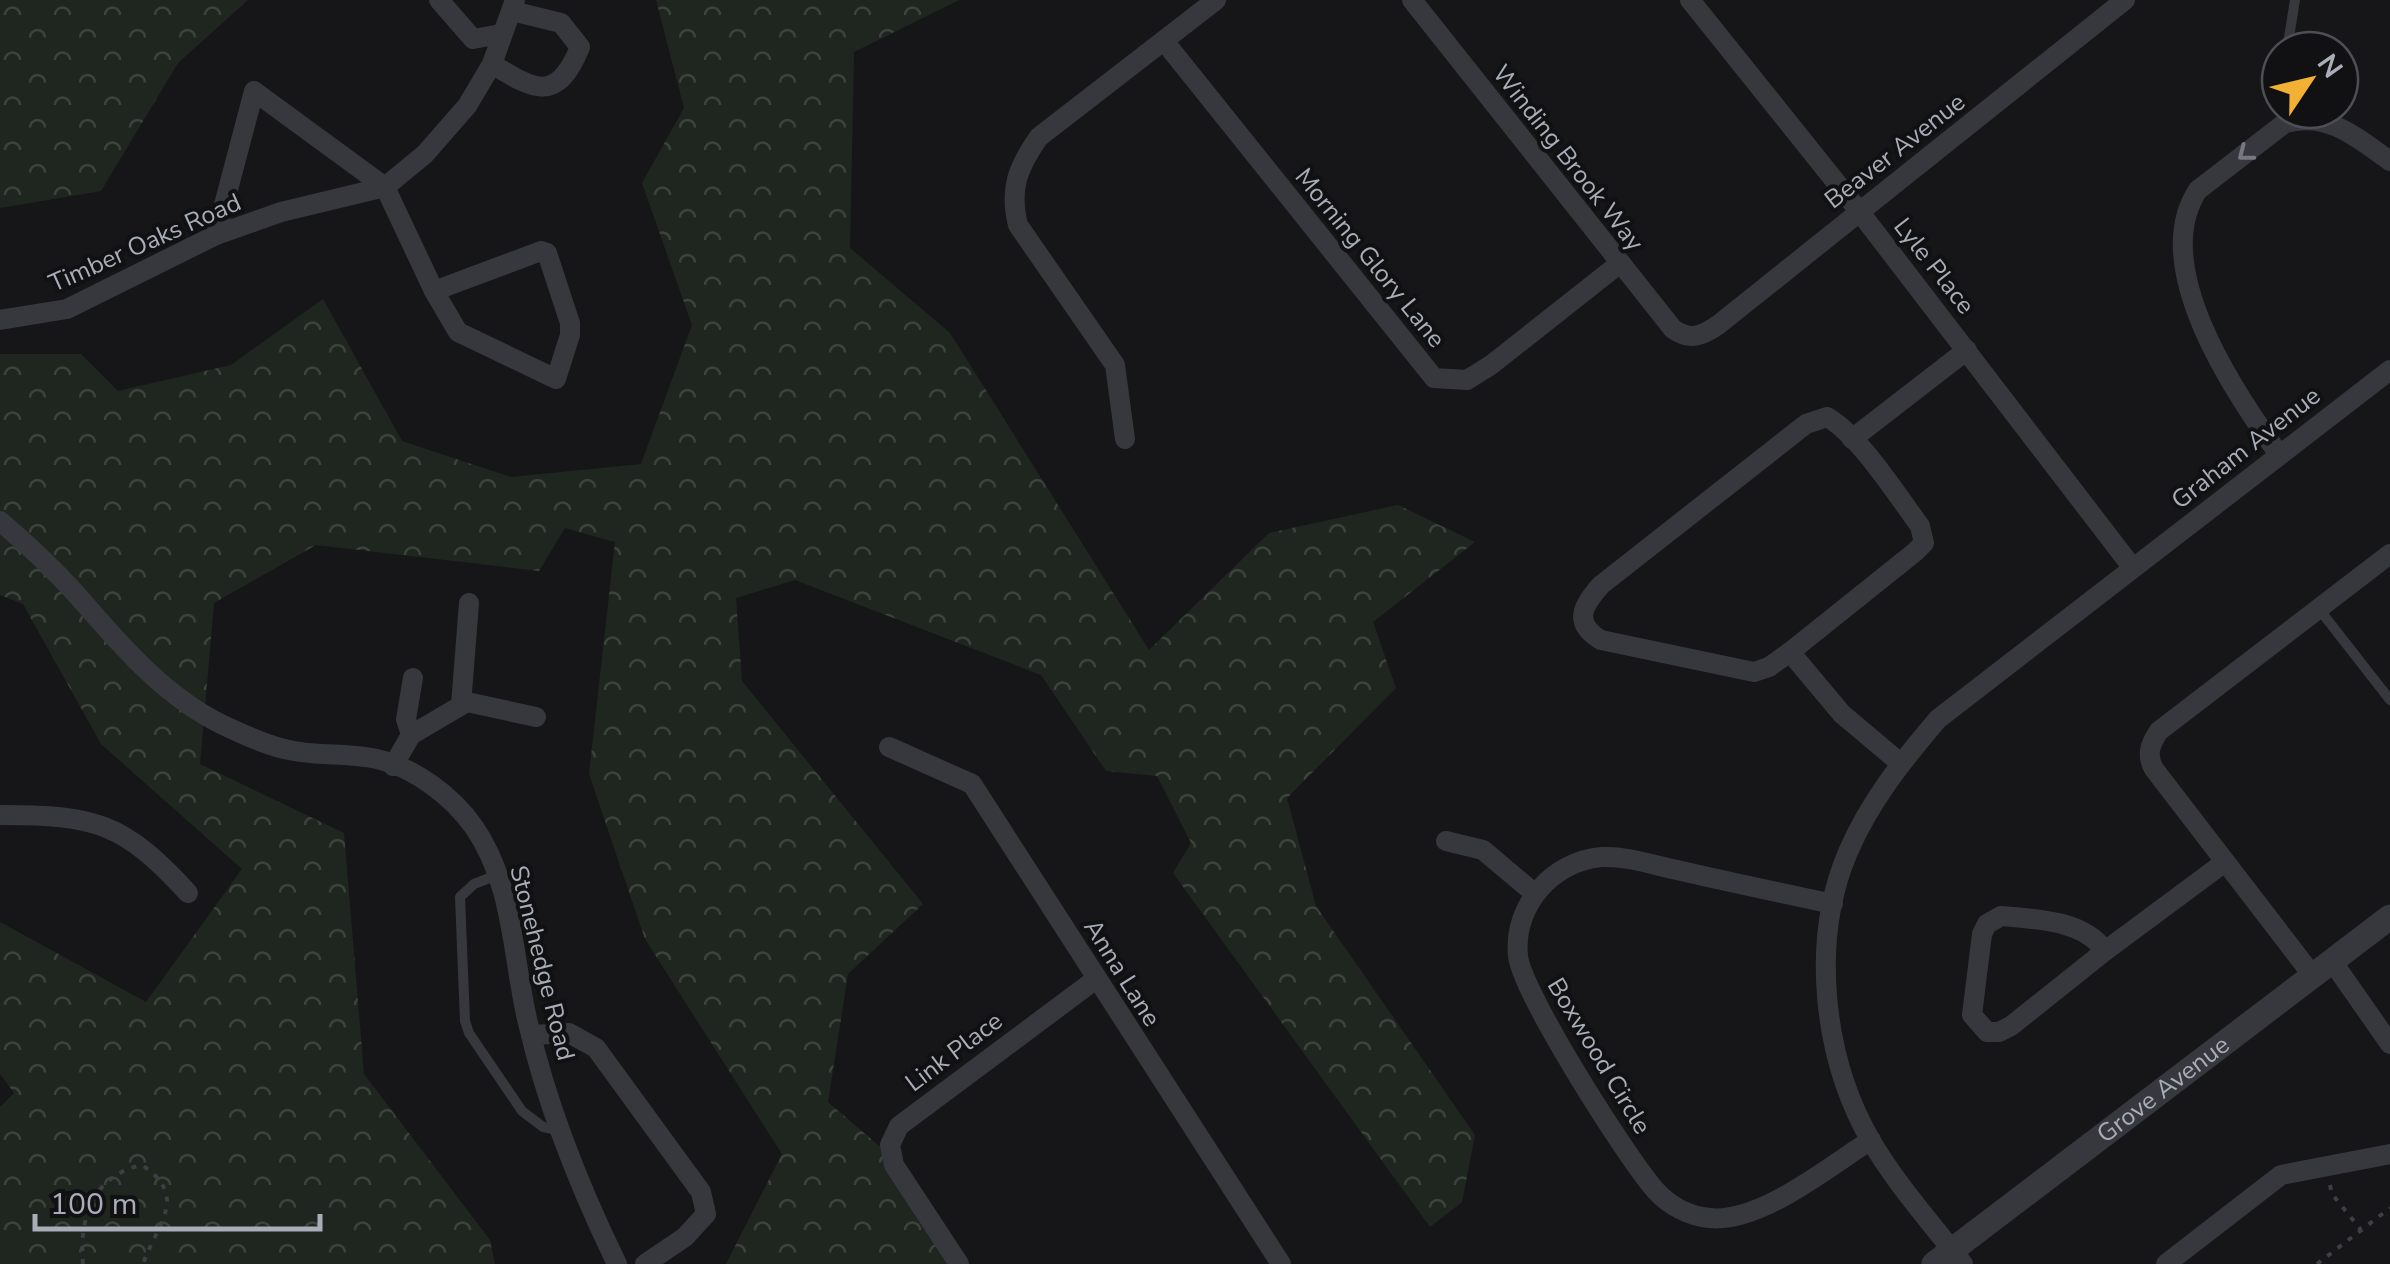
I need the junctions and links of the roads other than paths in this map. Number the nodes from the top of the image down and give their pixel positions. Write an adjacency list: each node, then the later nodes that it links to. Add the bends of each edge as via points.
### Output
1 (439, 0): 9 (street, via 473,39)
2 (1216, 0): 10 (street)
3 (1412, 0): 18 (street, Winding Brook Way)
4 (1690, 0): 16 (street, Lyle Place)
5 (2125, 0): 16 (street, Beaver Avenue)
6 (2295, 0): 8 (lane)
7 (514, 6): 9 (street, Timber Oaks Road); 11 (street, via 561,23 580,48 572,67 546,87 528,86)
8 (2290, 30)
9 (502, 34): 11 (street, Timber Oaks Road)
10 (1164, 41): 18 (street, Morning Glory Lane, via 1434,378 1467,380); 25 (street, via 1040,137 1014,183 1018,225 1115,364)
11 (492, 64): 15 (street, Timber Oaks Road, via 468,106)
12 (2269, 130): 26 (street, one-way to 26, via 2198,190 2183,230 2195,306 2241,401)
13 (2344, 130): 14 (street)
14 (2390, 161)
15 (385, 187): 17 (street, Timber Oaks Road); 17 (street, via 254,91); 19 (street)
16 (1860, 211): 21 (street, Beaver Avenue, via 1718,324); 22 (street, Lyle Place)
17 (216, 235): 20 (street, Timber Oaks Road, via 68,309)
18 (1619, 264): 21 (street, Winding Brook Way, via 1673,329)
19 (434, 291): 19 (street, via 458,332 556,379 570,323 547,253)
20 (0, 320)
21 (1692, 337)
22 (1967, 350): 24 (street); 29 (street, Lyle Place)
23 (2390, 370): 26 (street, Graham Avenue)
24 (1852, 438): 32 (street, via 1920,526 1924,543); 32 (street, via 1826,417 1806,424 1584,604 1590,634 1602,640 1754,672)
25 (1125, 439)
26 (2278, 454): 29 (street, Graham Avenue)
27 (0, 521): 40 (street, Stonehedge Road, via 121,648 219,724 288,750)
28 (2390, 554): 31 (street)
29 (2132, 568): 39 (street, Graham Avenue, via 1968,694)
30 (469, 603): 35 (street)
31 (2319, 608): 34 (lane); 43 (street, via 2152,742 2149,760)
32 (1790, 652): 39 (street, via 1842,714)
33 (413, 678): 37 (street, via 406,719)
34 (2390, 700)
35 (461, 705): 36 (street); 37 (street)
36 (536, 717)
37 (411, 735): 40 (street)
38 (889, 747): 51 (street, Anna Lane, via 972,784)
39 (1899, 762): 47 (street, Graham Avenue, via 1847,854)
40 (393, 766): 44 (street, Stonehedge Road, via 449,797 477,831)
41 (0, 815): 45 (street, via 76,819 115,829 152,853)
42 (1446, 840): 46 (street, via 1483,850)
43 (2224, 862): 49 (street); 50 (street)
44 (498, 875): 52 (street, Stonehedge Road); 54 (lane, via 460,896 465,1021 522,1111 542,1128)
45 (188, 892)
46 (1534, 892): 47 (street, via 1583,860 1620,858); 55 (street, Boxwood Circle, via 1518,943 1530,994 1638,1169 1673,1206 1707,1218 1748,1214)
47 (1833, 904): 55 (street, Graham Avenue, via 1830,1019)
48 (2390, 917): 50 (street, Grove Avenue)
49 (2105, 952): 49 (street, via 1999,1032 1987,1032 1972,1016 1982,934 2000,916 2081,928)
50 (2322, 969): 53 (street); 57 (street, Grove Avenue)
51 (1096, 978): 60 (street, Link Place, via 899,1126 890,1146 894,1166); 61 (street, Anna Lane)
52 (531, 1035): 54 (street, Stonehedge Road); 59 (street, via 568,1034 596,1048 700,1192 706,1214)
53 (2390, 1044)
54 (561, 1131): 58 (street, Stonehedge Road)
55 (1871, 1140): 57 (street, Graham Avenue)
56 (2390, 1154): 62 (street, via 2282,1174)
57 (1950, 1260)
58 (617, 1264)
59 (646, 1264)
60 (959, 1264)
61 (1281, 1264)
62 (2166, 1264)

